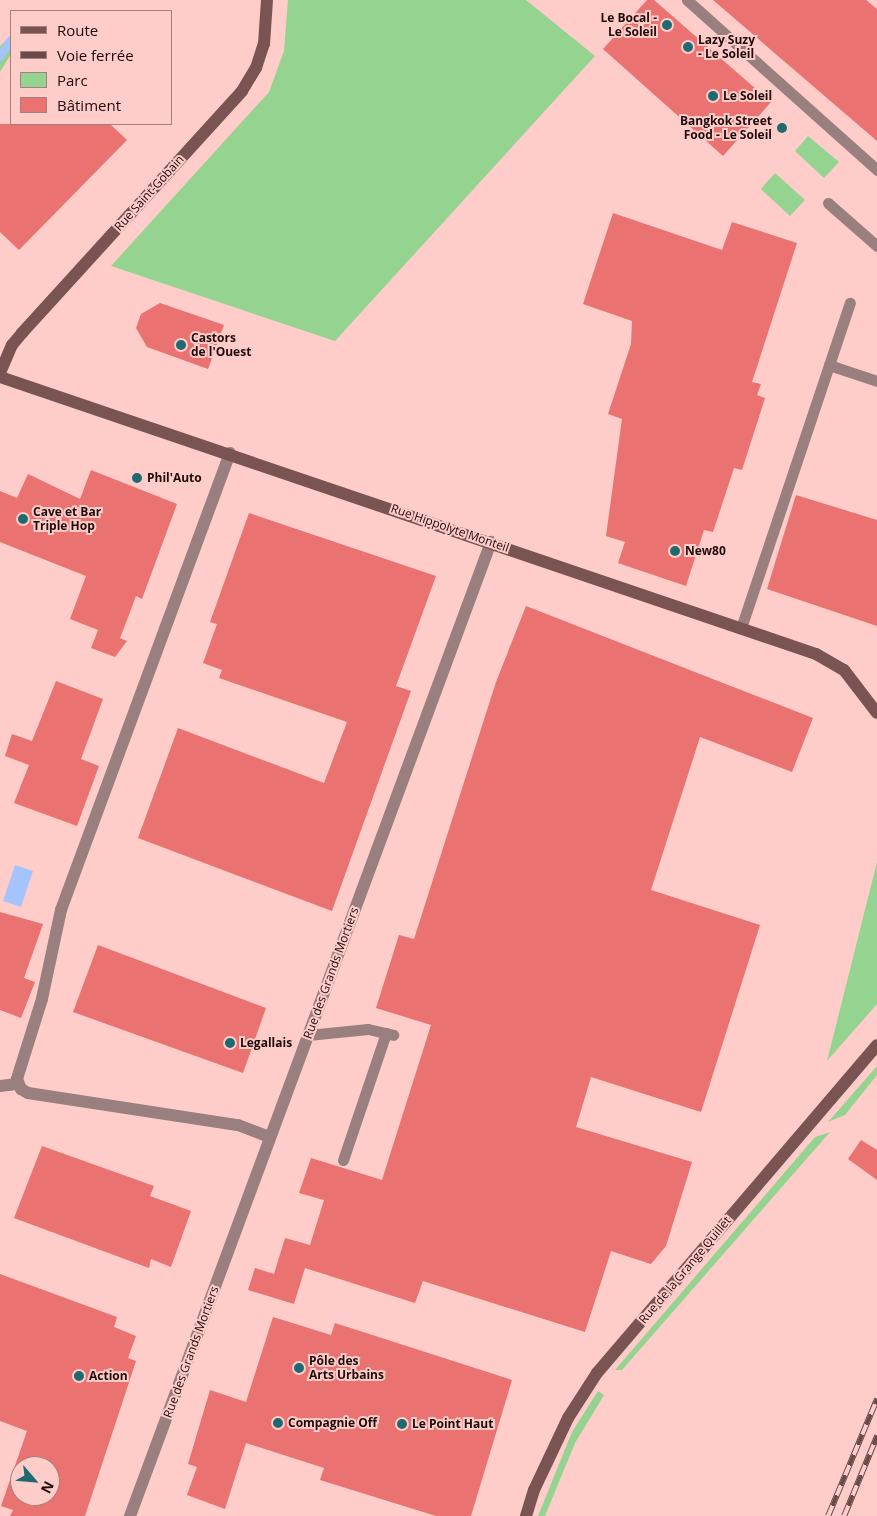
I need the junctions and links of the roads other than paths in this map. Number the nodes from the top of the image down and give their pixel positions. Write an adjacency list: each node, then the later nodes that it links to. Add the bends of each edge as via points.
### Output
1 (267, 0): 8 (street, Rue Saint-Gobain, via 264,44 256,68 242,91 28,326 12,345)
2 (687, 0): 3 (lane)
3 (877, 170)
4 (828, 203): 5 (lane)
5 (877, 246)
6 (850, 303): 7 (lane)
7 (829, 365): 9 (lane); 12 (lane)
8 (0, 375): 10 (street, Rue Hippolyte Monteil)
9 (877, 381)
10 (230, 453): 11 (street, Rue Hippolyte Monteil); 16 (street, via 62,910 42,999)
11 (491, 542): 12 (street, Rue Hippolyte Monteil); 14 (street, Rue des Grands Mortiers)
12 (741, 628): 13 (street, Rue Hippolyte Monteil, via 831,661 853,679)
13 (877, 713)
14 (308, 1035): 18 (street, Rue des Grands Mortiers); 19 (lane, via 368,1029 390,1034)
15 (877, 1045): 21 (street, Rue de la Grange Quillet, via 598,1373 568,1418 534,1490)
16 (17, 1084): 17 (street); 18 (street, via 36,1095 238,1125)
17 (0, 1086)
18 (270, 1137): 20 (street, Rue des Grands Mortiers)
19 (342, 1160)
20 (130, 1516)
21 (526, 1516)

